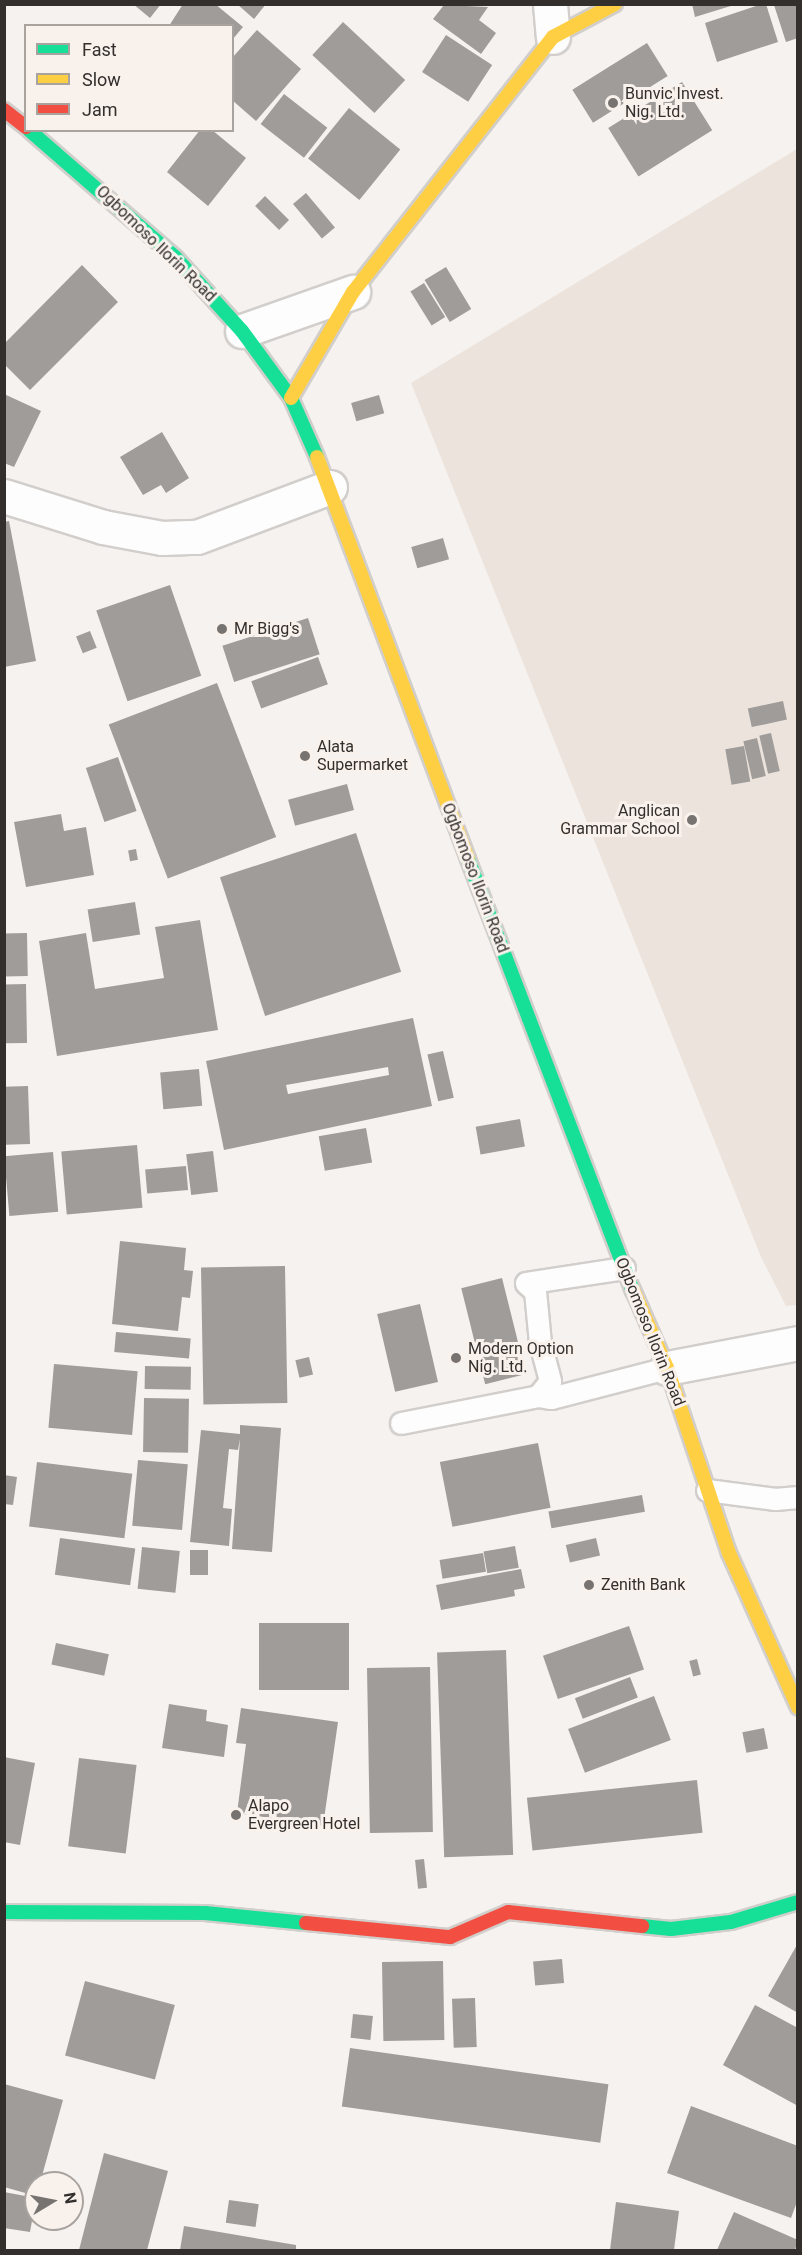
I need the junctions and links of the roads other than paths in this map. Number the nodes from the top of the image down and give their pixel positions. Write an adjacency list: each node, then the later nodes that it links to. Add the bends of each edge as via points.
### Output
1 (550, 4): 3 (street)
2 (615, 4): 3 (main road)
3 (553, 37): 7 (main road)
4 (4, 110): 5 (main road)
5 (24, 125)
6 (31, 132): 8 (main road, Ogbomoso Ilorin Road, via 176,258)
7 (353, 292): 8 (street); 9 (main road)
8 (242, 331): 9 (main road, Ogbomoso Ilorin Road)
9 (291, 398): 10 (main road, Ogbomoso Ilorin Road)
10 (330, 487): 11 (street, via 197,537 162,538 103,527); 12 (main road, Ogbomoso Ilorin Road, via 381,632)
11 (4, 496)
12 (624, 1268): 14 (main road, Ogbomoso Ilorin Road); 15 (lane, via 526,1283 535,1291 540,1343 550,1381)
13 (798, 1343): 14 (street)
14 (668, 1368): 15 (lane, via 551,1398); 17 (main road, Ogbomoso Ilorin Road)
15 (538, 1396): 16 (lane)
16 (401, 1423)
17 (707, 1490): 18 (lane); 19 (main road, Ogbomoso Ilorin Road, via 729,1553)
18 (796, 1500)
19 (798, 1707)
20 (798, 1902): 21 (main road, via 731,1922 671,1929 508,1912 450,1937 206,1913)
21 (4, 1912)

